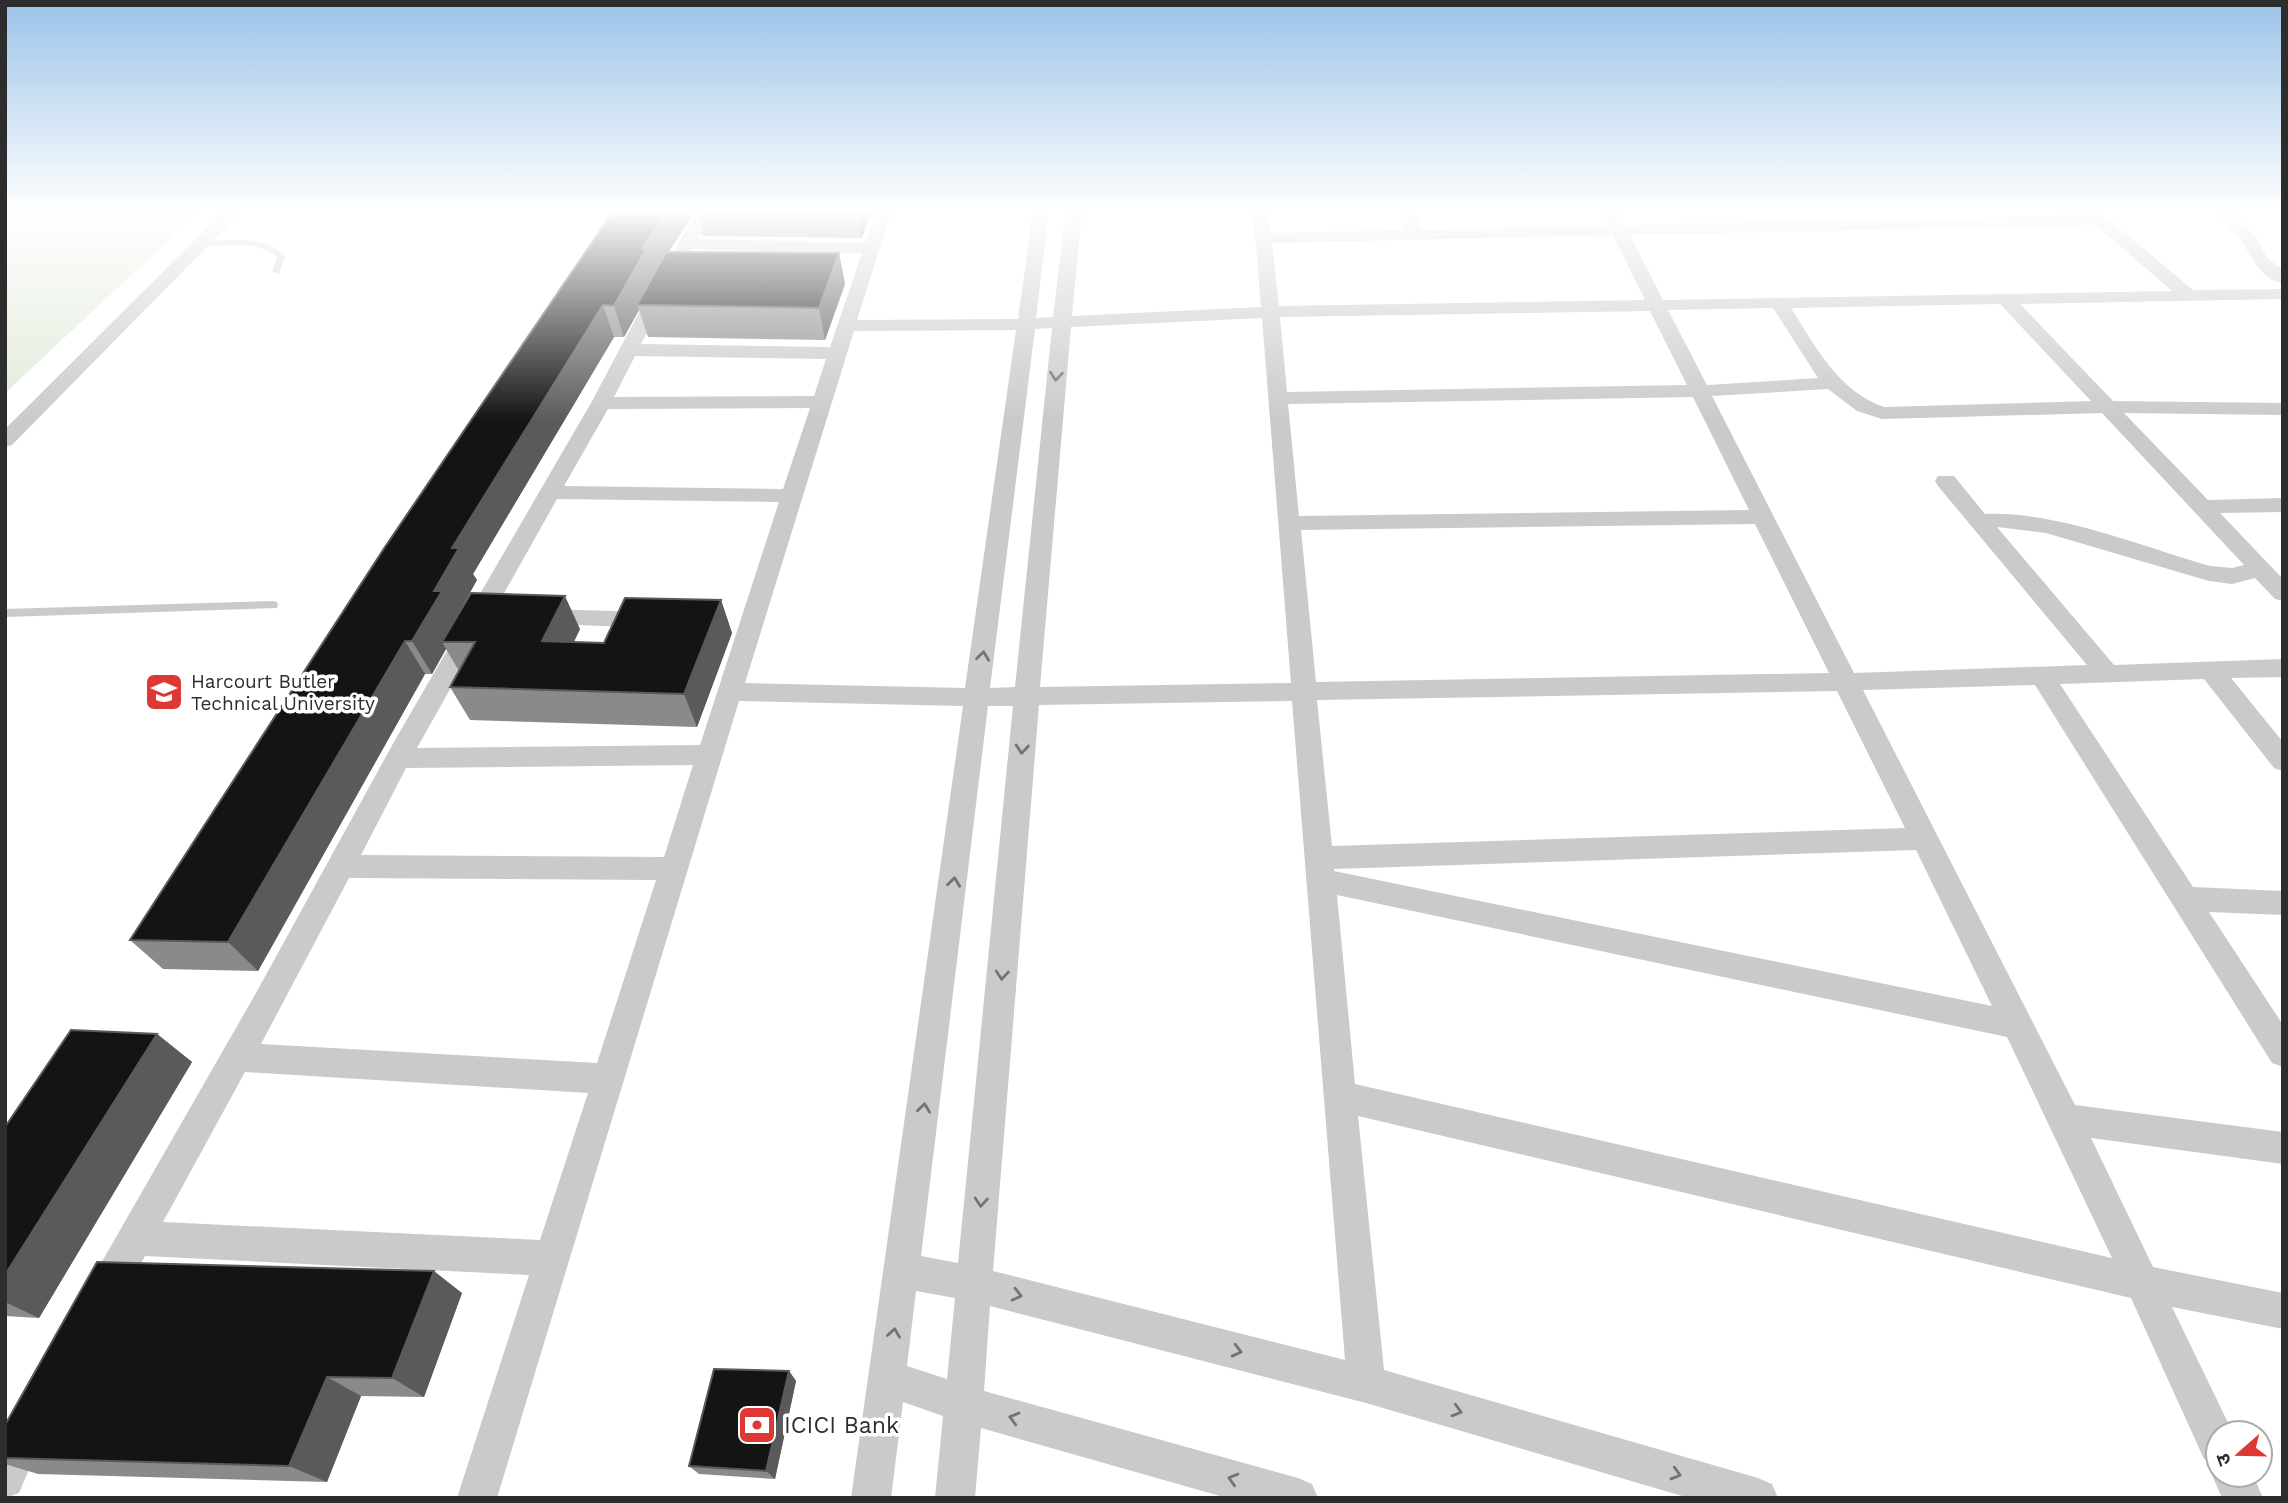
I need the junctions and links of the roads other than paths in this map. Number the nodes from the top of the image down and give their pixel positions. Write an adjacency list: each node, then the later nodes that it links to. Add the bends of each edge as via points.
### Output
1 (165, 280): 27 (street)
2 (665, 280): 18 (street)
3 (854, 280): 17 (street)
4 (1032, 280): 16 (street)
5 (1066, 280): 15 (street)
6 (1267, 280): 14 (street)
7 (1644, 280): 13 (street)
8 (2171, 280): 9 (street)
9 (2187, 294): 10 (street); 11 (street)
10 (2283, 294)
11 (2004, 299): 12 (street); 25 (street)
12 (1779, 304): 13 (street); 20 (street)
13 (1657, 306): 14 (street); 21 (street)
14 (1270, 312): 15 (street); 22 (street)
15 (1062, 321): 16 (street); 49 (street, one-way to 49)
16 (1027, 324): 17 (street); 50 (street, one-way to 16)
17 (846, 326): 19 (street)
18 (631, 350): 19 (street); 24 (street)
19 (838, 353): 23 (street)
20 (1832, 383): 21 (street); 25 (street, via 1859,406 1896,414)
21 (1699, 391): 22 (street); 33 (street)
22 (1277, 398): 35 (street)
23 (822, 402): 24 (street); 30 (street)
24 (601, 403): 29 (street)
25 (2107, 407): 26 (street); 32 (street)
26 (2278, 413)
27 (5, 442)
28 (1946, 481): 34 (street)
29 (549, 492): 30 (street); 40 (street)
30 (792, 496): 48 (street, via 738,622)
31 (2283, 506): 32 (street)
32 (2202, 507): 36 (street)
33 (1763, 517): 35 (street); 46 (street)
34 (1979, 520): 36 (street, via 2048,526 2209,573 2232,576); 44 (street)
35 (1288, 523): 47 (street)
36 (2260, 569): 37 (street)
37 (2283, 593)
38 (273, 605): 39 (lane)
39 (5, 613)
40 (501, 616): 41 (street); 52 (street)
41 (670, 621)
42 (2283, 668): 43 (street)
43 (2210, 670): 44 (street); 53 (street)
44 (2108, 674): 45 (street)
45 (2042, 676): 46 (street); 58 (street)
46 (1846, 682): 47 (street); 54 (street)
47 (1303, 691): 49 (street); 57 (street)
48 (730, 692): 50 (street); 51 (street)
49 (1027, 695): 50 (street); 71 (street, one-way to 71)
50 (978, 697): 69 (street, one-way to 50)
51 (710, 755): 52 (street); 56 (street)
52 (398, 758): 55 (street)
53 (2283, 761)
54 (1925, 839): 57 (street); 60 (street)
55 (340, 866): 56 (street); 62 (street)
56 (674, 869): 63 (street)
57 (1319, 869): 60 (street); 64 (street)
58 (2184, 899): 59 (street); 61 (street)
59 (2283, 903)
60 (2018, 1025): 65 (street)
61 (2283, 1053)
62 (236, 1057): 63 (street); 67 (street)
63 (609, 1079): 68 (street)
64 (1340, 1096): 70 (street); 75 (street)
65 (2065, 1119): 66 (street); 70 (street)
66 (2283, 1148)
67 (135, 1238): 68 (street); 72 (street)
68 (552, 1258): 80 (street)
69 (903, 1270): 71 (street); 74 (street, one-way to 69)
70 (2142, 1283): 73 (street); 78 (street)
71 (974, 1284): 75 (street, one-way to 75); 76 (street)
72 (94, 1311)
73 (2283, 1311)
74 (887, 1378): 76 (street); 81 (street)
75 (1366, 1384): 84 (street, one-way to 84)
76 (963, 1405): 82 (street); 83 (street, one-way to 76)
77 (39, 1408): 79 (street)
78 (2206, 1419)
79 (5, 1479)
80 (477, 1498)
81 (871, 1498)
82 (955, 1498)
83 (1298, 1498)
84 (1758, 1498)

